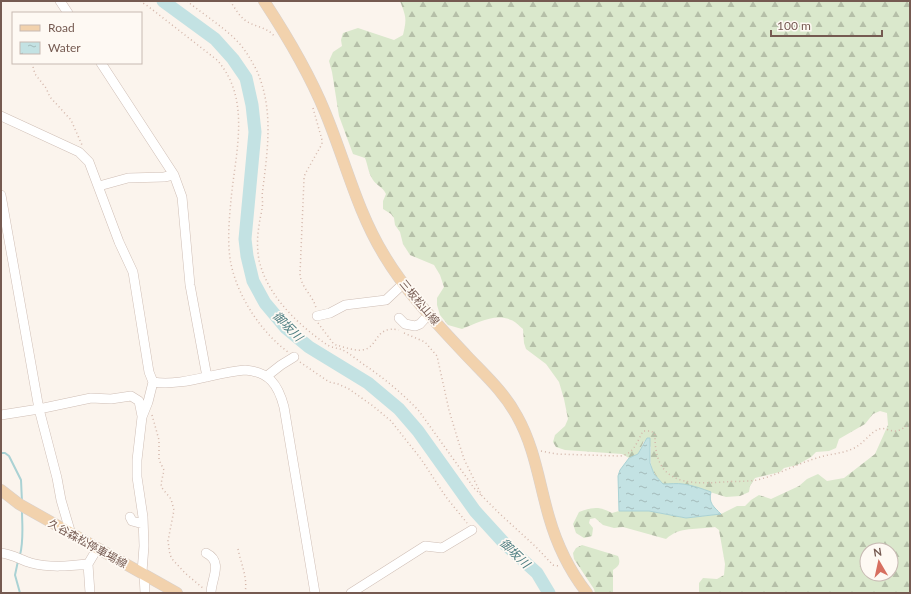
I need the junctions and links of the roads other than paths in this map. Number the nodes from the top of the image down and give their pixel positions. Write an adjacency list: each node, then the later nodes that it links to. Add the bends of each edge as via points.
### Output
1 (60, 1): 3 (street)
2 (264, 1): 9 (main road, 三坂松山線, via 300,59 322,104 366,223)
3 (67, 12)
4 (102, 64): 6 (street)
5 (1, 116): 7 (street, via 68,146 82,155 89,162)
6 (174, 175): 7 (street, via 128,178); 15 (street, via 182,197 190,285)
7 (99, 186): 16 (street, via 133,272 149,372)
8 (1, 195): 17 (street)
9 (404, 283): 10 (main road, 三坂松山線); 11 (street, via 386,300 345,305)
10 (429, 314): 12 (street, via 420,324 414,326 405,324); 36 (main road, 三坂松山線, via 492,381 517,416 533,450 548,516 555,535 567,564)
11 (317, 316)
12 (399, 318)
13 (294, 357): 14 (street)
14 (267, 376): 15 (street, via 254,370 245,370); 34 (street, via 277,388 284,407)
15 (207, 377): 16 (street, via 173,383)
16 (153, 382): 18 (street)
17 (39, 409): 18 (street, via 91,398 131,396 139,401); 19 (street); 24 (street)
18 (144, 413): 22 (street, via 137,460)
19 (1, 415)
20 (1, 490): 24 (main road, 久谷森松停車場線, via 18,504)
21 (130, 517): 22 (street, via 132,521)
22 (143, 524): 29 (street)
23 (472, 530): 35 (street, via 442,548 425,546)
24 (71, 534): 25 (main road, 久谷森松停車場線)
25 (97, 549): 28 (street); 29 (main road, 久谷森松停車場線)
26 (1, 553): 28 (street, via 32,563 54,566)
27 (206, 554): 30 (street, via 214,560 216,568)
28 (88, 564): 31 (street)
29 (144, 574): 32 (street); 33 (main road, 久谷森松停車場線)
30 (209, 592)
31 (90, 593)
32 (145, 593)
33 (177, 593)
34 (315, 593)
35 (351, 593)
36 (587, 593)

